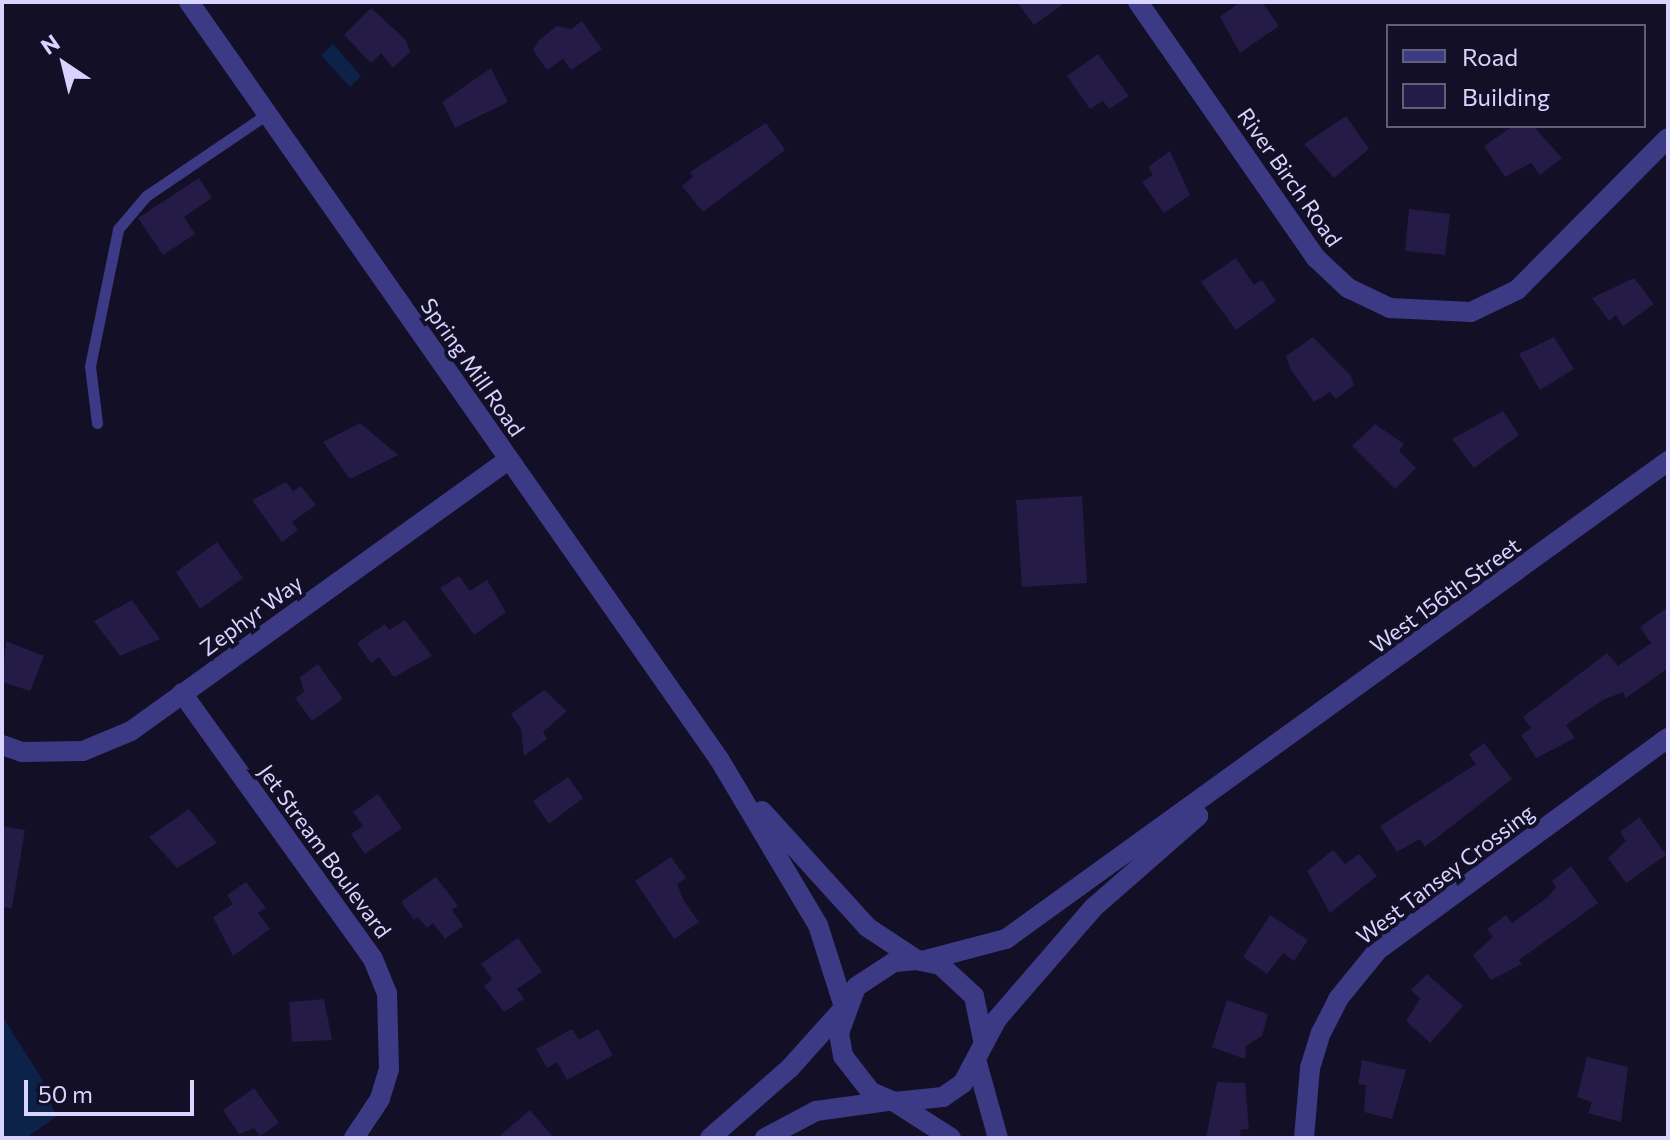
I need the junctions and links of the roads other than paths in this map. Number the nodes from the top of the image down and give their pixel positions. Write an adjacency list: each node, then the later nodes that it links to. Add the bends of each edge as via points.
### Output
1 (189, 2): 3 (street, Spring Mill Road)
2 (1138, 2): 4 (street, River Birch Road, via 1316,258 1348,288 1390,308 1471,312 1517,290)
3 (267, 114): 5 (lane, via 146,196 118,229 90,366); 6 (street, Spring Mill Road)
4 (1668, 138)
5 (97, 423)
6 (508, 460): 8 (street, Zephyr Way); 11 (street, Spring Mill Road)
7 (1668, 461): 12 (street, West 156th Street)
8 (182, 693): 10 (street, Zephyr Way, via 131,731 83,751 22,752); 18 (street, Jet Stream Boulevard, via 373,959 387,993 389,1069 380,1099)
9 (1668, 738): 23 (street, West Tansey Crossing, via 1378,950 1338,999 1321,1033 1310,1068)
10 (2, 745)
11 (719, 759): 13 (street, Spring Mill Road, via 867,927); 14 (street, Spring Mill Road, via 818,925)
12 (1251, 767): 13 (street, West 156th Street, via 1006,939); 15 (street, West 156th Street, via 1093,908)
13 (920, 961): 14 (street, via 873,971); 15 (street, via 959,978 974,996)
14 (843, 1008): 17 (street, via 843,1056 871,1092); 19 (street, via 790,1068)
15 (983, 1040): 16 (street)
16 (977, 1063): 17 (street, via 943,1097); 22 (street)
17 (893, 1102): 20 (street, via 816,1111); 21 (street)
18 (354, 1138)
19 (710, 1138)
20 (765, 1138)
21 (951, 1138)
22 (998, 1138)
23 (1304, 1138)

